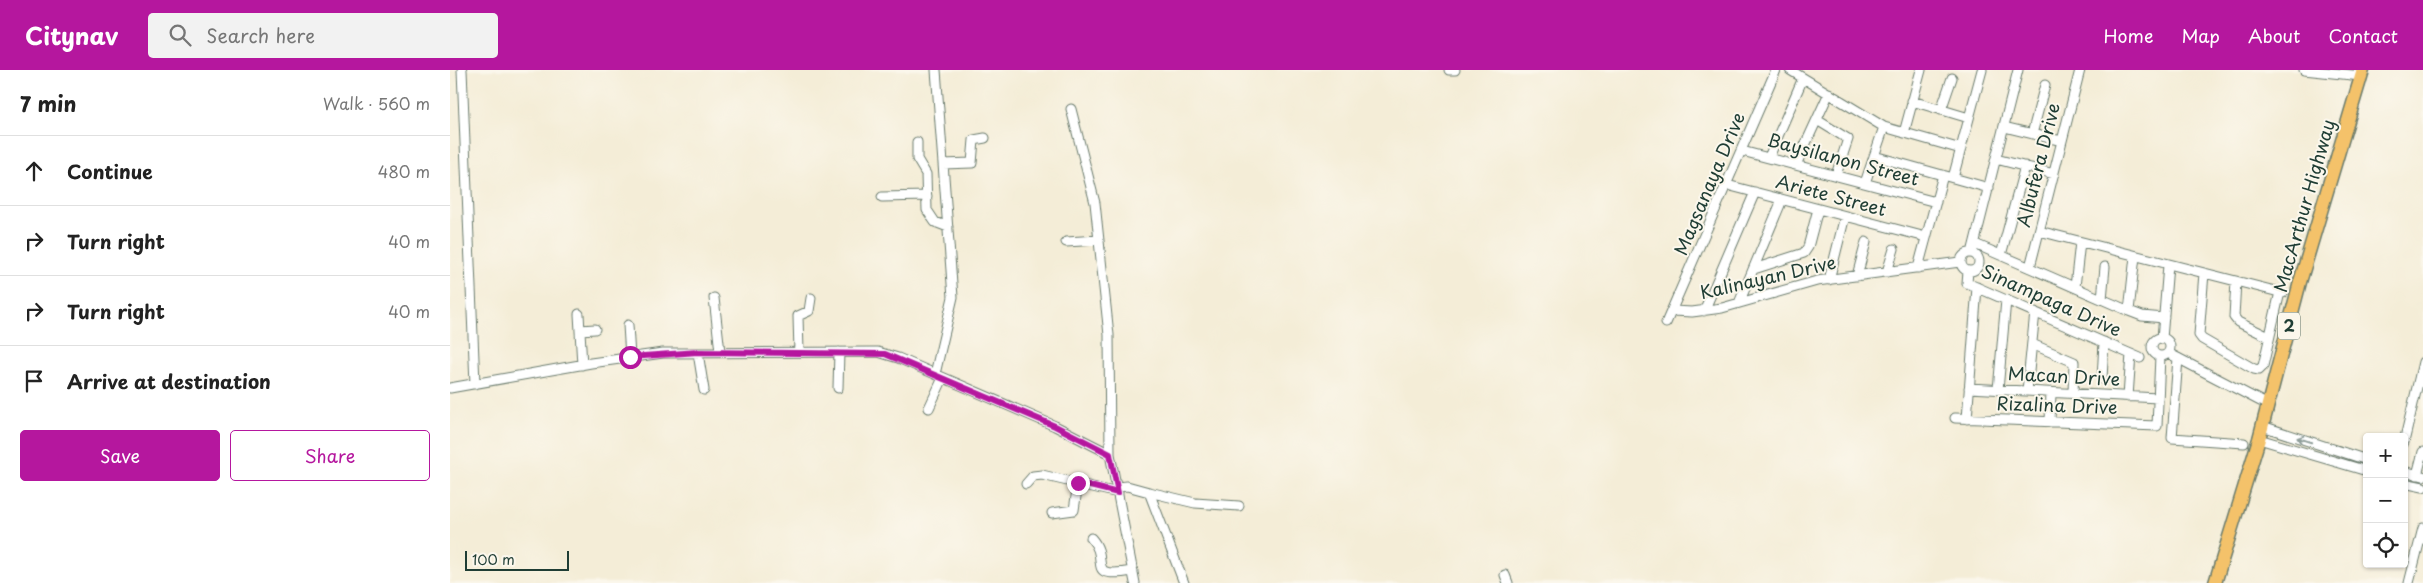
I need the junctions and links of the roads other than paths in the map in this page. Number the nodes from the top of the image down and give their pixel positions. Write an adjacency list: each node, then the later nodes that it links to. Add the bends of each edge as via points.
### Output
1 (462, 70): 108 (street)
2 (936, 70): 34 (street)
3 (1449, 70): 4 (street)
4 (1455, 70)
5 (1776, 70): 30 (street, Magsanaya Drive)
6 (1790, 70): 13 (street)
7 (1920, 70): 17 (street)
8 (1982, 70): 20 (street)
9 (2018, 70): 23 (street)
10 (2080, 70): 27 (street, Albufera Drive)
11 (2304, 70): 12 (street)
12 (2362, 73): 119 (highway, MacArthur Highway / 2, via 2300,282)
13 (1803, 78): 16 (street); 32 (street)
14 (1952, 78): 19 (street)
15 (2045, 84): 25 (street)
16 (1829, 94): 21 (street); 22 (street)
17 (1912, 101): 19 (street); 24 (street)
18 (1071, 109): 54 (street, via 1095,203)
19 (1941, 110): 20 (street)
20 (1969, 118): 29 (street)
21 (1817, 120): 35 (street); 38 (street, via 1848,139)
22 (1884, 127): 24 (street); 31 (street)
23 (2004, 127): 25 (street); 33 (street)
24 (1904, 133): 29 (street)
25 (2032, 134): 27 (street)
26 (985, 138): 34 (street, via 974,140 972,163)
27 (2062, 141): 37 (street, Albufera Drive)
28 (917, 142): 45 (street, via 917,160 926,174)
29 (1961, 149): 40 (street)
30 (1742, 151): 32 (street, Baysilanon Street); 42 (street, Magsanaya Drive)
31 (1874, 156): 39 (street); 41 (street)
32 (1769, 158): 35 (street, Baysilanon Street)
33 (1996, 159): 36 (street); 43 (street)
34 (943, 164): 51 (street)
35 (1796, 165): 38 (street, Baysilanon Street)
36 (2025, 166): 37 (street); 60 (street)
37 (2054, 174): 52 (street, Albufera Drive)
38 (1836, 175): 41 (street, Baysilanon Street)
39 (1943, 175): 40 (street); 48 (street)
40 (1953, 178): 43 (street)
41 (1865, 183): 48 (street, Baysilanon Street)
42 (1727, 185): 44 (street, Ariete Street); 81 (street, Magsanaya Drive)
43 (1989, 188): 58 (street)
44 (1755, 192): 47 (street, Ariete Street); 82 (street)
45 (926, 196): 46 (street); 51 (street, via 930,216 935,222)
46 (882, 197)
47 (1782, 200): 49 (street, Ariete Street); 67 (street)
48 (1936, 202): 53 (street)
49 (1818, 209): 50 (street, Ariete Street); 67 (street, via 1804,253)
50 (1846, 216): 53 (street, Ariete Street); 72 (street)
51 (948, 226): 106 (street, via 953,300)
52 (2039, 231): 57 (street); 64 (street, Albufera Drive)
53 (1926, 237): 66 (street)
54 (1099, 240): 55 (street); 129 (street, via 1109,335)
55 (1066, 242)
56 (1866, 242): 71 (street)
57 (2080, 242): 61 (street); 75 (street)
58 (1973, 248): 60 (street); 62 (street); 68 (street, via 1979,262 1974,270)
59 (1894, 249): 69 (street)
60 (2002, 255): 64 (street)
61 (2135, 256): 63 (street); 83 (street)
62 (1960, 262): 66 (street, Kalinayan Drive); 68 (street)
63 (2168, 265): 70 (street); 86 (street)
64 (2030, 267): 75 (street)
65 (2105, 267): 78 (street)
66 (1918, 268): 69 (street, Kalinayan Drive)
67 (1754, 269): 80 (street)
68 (1968, 271): 74 (street, Sinampaga Drive, via 1967,283)
69 (1887, 272): 71 (street, Kalinayan Drive)
70 (2204, 273): 73 (street); 91 (street, via 2198,335 2202,339 2259,370 2263,366)
71 (1857, 276): 72 (street, Kalinayan Drive)
72 (1829, 280): 80 (street, Kalinayan Drive, via 1798,285)
73 (2236, 281): 91 (street, via 2234,317); 91 (street, via 2281,292)
74 (1977, 287): 79 (street, Sinampaga Drive); 111 (street)
75 (2075, 287): 78 (street)
76 (714, 298): 96 (street)
77 (811, 298): 97 (street, via 809,311 798,316)
78 (2102, 299): 83 (street)
79 (2006, 300): 84 (street, Sinampaga Drive); 113 (street)
80 (1739, 303): 82 (street, Kalinayan Drive)
81 (1673, 311): 82 (street, Kalinayan Drive); 87 (street, Magsanaya Drive)
82 (1704, 311)
83 (2129, 311): 86 (street)
84 (2035, 312): 93 (street, Sinampaga Drive); 94 (street)
85 (579, 314): 90 (street)
86 (2164, 318): 92 (street)
87 (1666, 323)
88 (628, 325): 101 (street)
89 (595, 329): 90 (street)
90 (580, 330): 105 (street)
91 (2270, 337)
92 (2162, 339): 100 (street, via 2169,344); 100 (street, via 2153,345 2155,353)
93 (2104, 342): 99 (street, Sinampaga Drive); 107 (street)
94 (2032, 344): 114 (street); 116 (street, via 2074,362)
95 (698, 352): 96 (street); 101 (street); 112 (street)
96 (720, 352): 97 (street)
97 (799, 352): 98 (street)
98 (839, 352): 106 (street, via 885,354); 110 (street)
99 (2130, 354): 102 (street, Sinampaga Drive); 117 (street, Sinampaga Drive)
100 (2164, 354): 103 (street); 118 (street)
101 (630, 357): 105 (street)
102 (2140, 358)
103 (2178, 358): 119 (street); 126 (street, via 2172,438)
104 (2423, 362): 125 (street)
105 (582, 365): 108 (street)
106 (939, 376): 120 (street); 129 (street, via 1055,426)
107 (2102, 379)
108 (475, 384): 109 (street)
109 (450, 388)
110 (838, 388)
111 (1969, 388): 113 (street, Macan Drive); 122 (street)
112 (704, 390)
113 (1998, 390): 114 (street, Macan Drive)
114 (2028, 391): 115 (street, Macan Drive)
115 (2051, 392): 116 (street, Macan Drive); 123 (street)
116 (2073, 394): 117 (street, Macan Drive)
117 (2128, 397): 118 (street, Macan Drive)
118 (2158, 398): 123 (street, Rizalina Drive, via 2157,426)
119 (2268, 405): 124 (highway, MacArthur Highway / 2)
120 (929, 408)
121 (1955, 418): 122 (street, Rizalina Drive)
122 (1966, 419): 123 (street, Rizalina Drive)
123 (2050, 422)
124 (2260, 432): 127 (street, one-way to 124); 130 (street); 148 (highway, MacArthur Highway / 2)
125 (2406, 433)
126 (2244, 442)
127 (2327, 447): 130 (street); 131 (street)
128 (2423, 452): 133 (street)
129 (1110, 454): 138 (street)
130 (2324, 458): 132 (street)
131 (2363, 459)
132 (2363, 470)
133 (2420, 475)
134 (1078, 483): 135 (street, via 1036,474); 138 (street); 141 (street, via 1074,510)
135 (1026, 484)
136 (2408, 484): 137 (street)
137 (2423, 488)
138 (1118, 490): 139 (street, via 1127,486); 145 (street)
139 (1149, 492): 140 (street, via 1194,502); 147 (street)
140 (1239, 506)
141 (1052, 513)
142 (2423, 528): 144 (street)
143 (1091, 538): 145 (street, via 1098,547 1101,570 1110,575)
144 (2419, 560): 149 (street)
145 (1133, 572): 146 (street)
146 (1135, 583)
147 (1184, 583)
148 (2215, 583)
149 (2409, 583)

